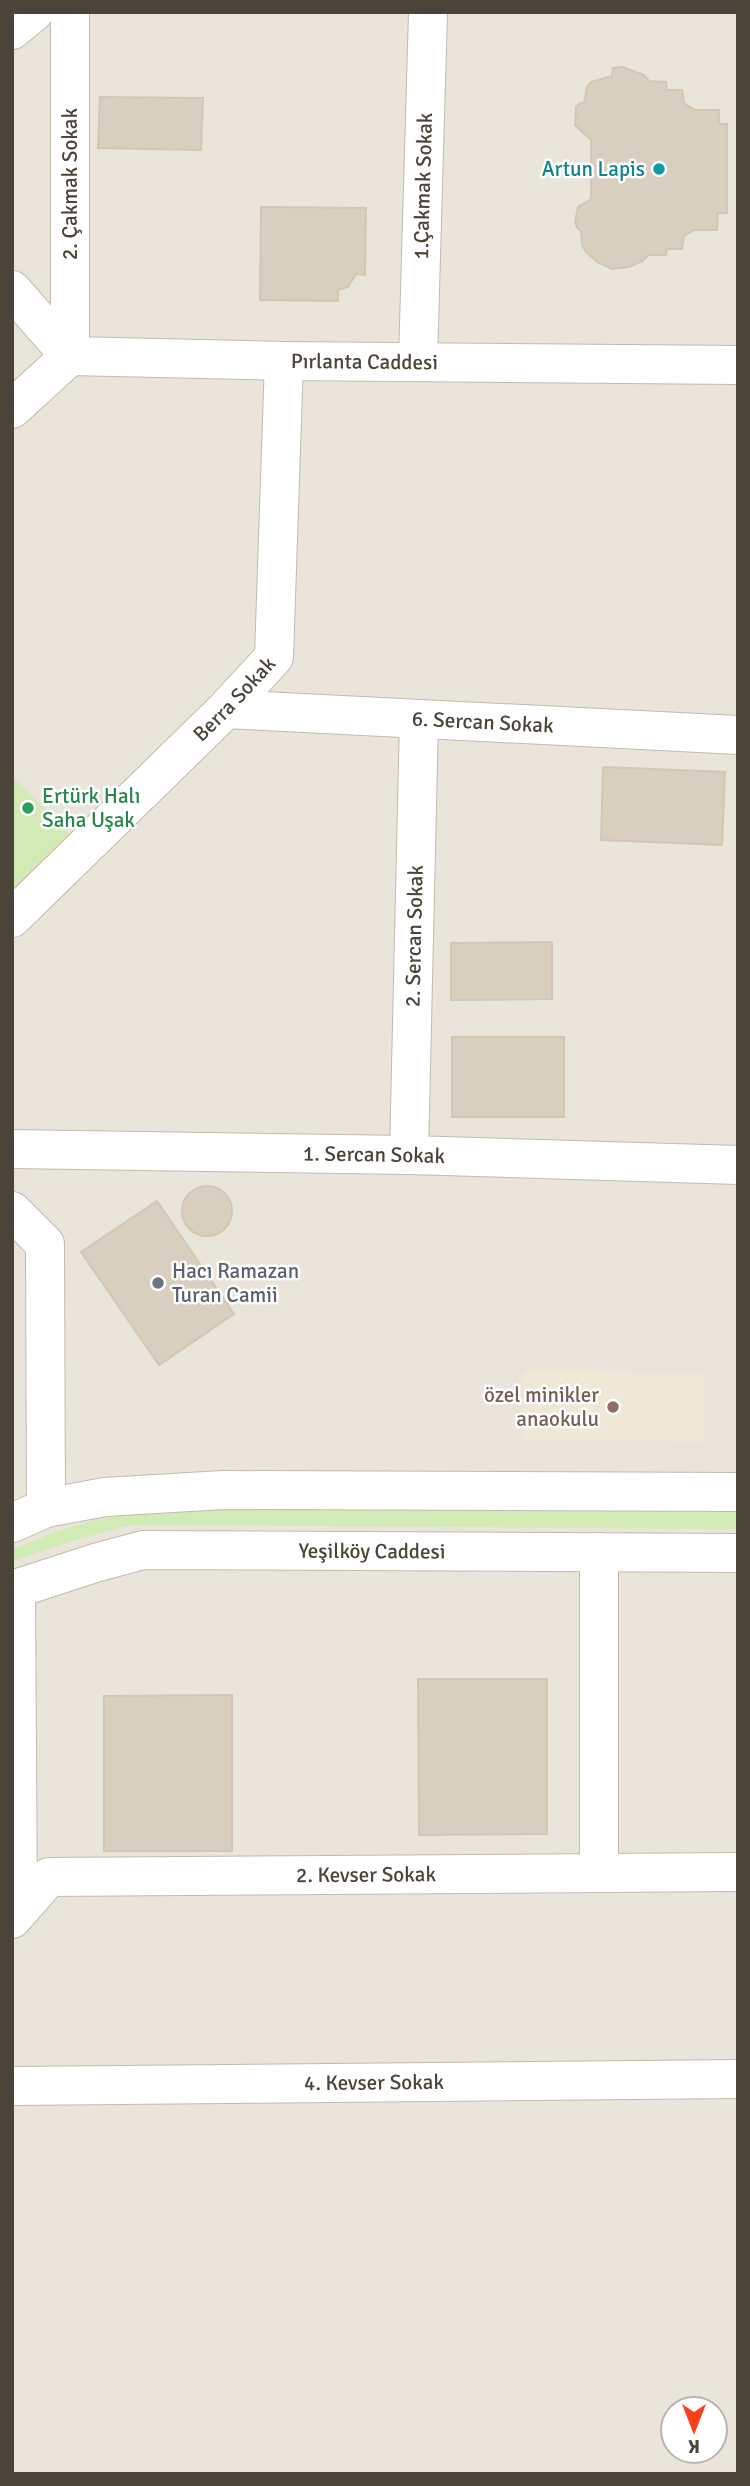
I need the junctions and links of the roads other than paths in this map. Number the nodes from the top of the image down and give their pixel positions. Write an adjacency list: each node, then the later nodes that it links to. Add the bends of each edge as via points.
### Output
1 (34, 12): 4 (street)
2 (70, 12): 6 (street, 2. Çakmak Sokak)
3 (428, 12): 8 (street, 1.Çakmak Sokak)
4 (12, 30)
5 (12, 290): 6 (street)
6 (70, 356): 7 (street, Pırlanta Caddesi); 10 (street)
7 (284, 361): 8 (street, Pırlanta Caddesi); 11 (street, Berra Sokak, via 274,657)
8 (418, 361): 9 (street, Pırlanta Caddesi)
9 (738, 365)
10 (12, 409)
11 (226, 709): 12 (street, 6. Sercan Sokak); 14 (street, Berra Sokak)
12 (419, 719): 13 (street, 6. Sercan Sokak); 16 (street, 2. Sercan Sokak)
13 (738, 735)
14 (12, 918)
15 (12, 1149): 16 (street, 1. Sercan Sokak)
16 (409, 1155): 17 (street, 1. Sercan Sokak)
17 (738, 1165)
18 (12, 1211): 20 (street, via 45,1244)
19 (738, 1492): 20 (street, via 223,1490 105,1497)
20 (29, 1515)
21 (599, 1552): 22 (street, Yeşilköy Caddesi); 23 (street, Yeşilköy Caddesi, via 143,1550); 25 (street)
22 (738, 1553)
23 (14, 1589): 26 (street)
24 (738, 1871): 25 (street, 2. Kevser Sokak)
25 (599, 1872): 26 (street, 2. Kevser Sokak, via 49,1877)
26 (15, 1915)
27 (738, 2078): 28 (street, 4. Kevser Sokak)
28 (12, 2086)

